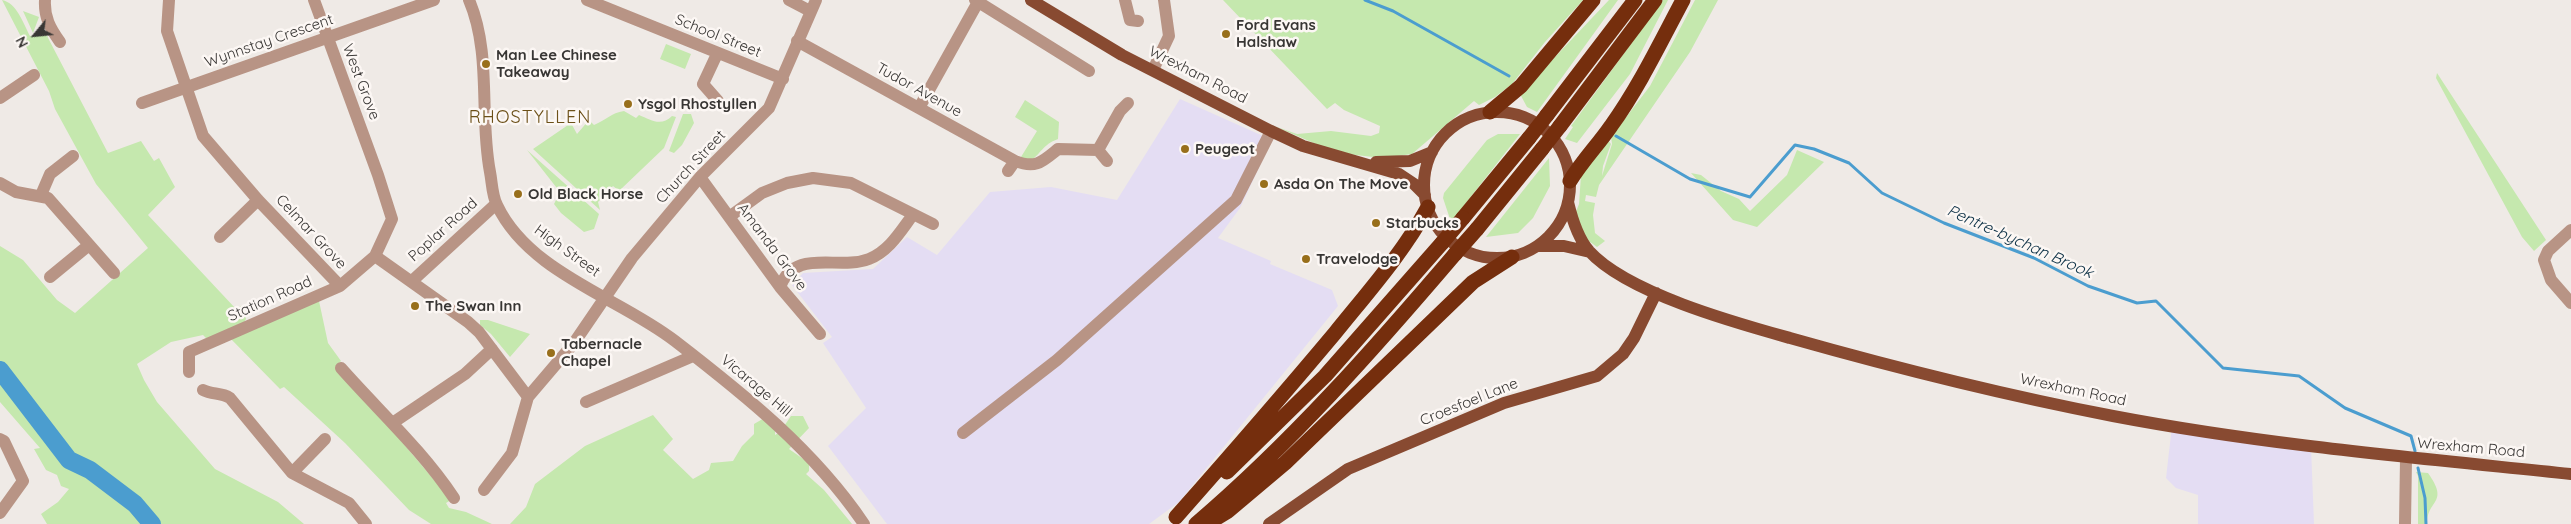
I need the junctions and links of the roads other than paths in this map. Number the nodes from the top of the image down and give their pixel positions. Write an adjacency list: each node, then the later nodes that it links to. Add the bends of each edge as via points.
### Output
1 (45, 0): 20 (street, via 50,28)
2 (168, 0): 26 (street, Celmar Grove, via 167,31)
3 (314, 0): 18 (street, West Grove)
4 (434, 0): 18 (street, Wynnstay Crescent)
5 (469, 0): 46 (street, via 483,54 485,144)
6 (587, 0): 21 (street, School Street)
7 (789, 0): 16 (street)
8 (1031, 0): 22 (main road, Wrexham Road)
9 (1125, 0): 17 (street, via 1130,20)
10 (1164, 0): 22 (street, via 1169,36)
11 (1593, 0): 32 (highway, via 1521,86)
12 (1635, 0): 83 (highway, bridge, via 1464,218 1325,376 1264,438)
13 (1655, 0): 86 (highway, bridge, via 1560,126 1404,315 1316,410)
14 (1683, 0): 40 (highway, via 1617,117)
15 (976, 1): 23 (street); 31 (street)
16 (813, 6): 19 (street, Church Street)
17 (1138, 21)
18 (327, 38): 26 (street, Wynnstay Crescent); 55 (street, West Grove, via 379,175 392,219)
19 (797, 41): 25 (street, Church Street); 31 (street, Tudor Avenue)
20 (60, 42)
21 (717, 54): 25 (street, School Street); 28 (street, via 698,83)
22 (1153, 70): 33 (main road, Wrexham Road)
23 (1089, 71)
24 (34, 75): 27 (street, via 21,91)
25 (783, 79): 39 (street, Church Street, via 769,108)
26 (184, 88): 29 (street, Wynnstay Crescent); 43 (street, Celmar Grove, via 202,136)
27 (0, 98)
28 (718, 100)
29 (142, 103)
30 (1120, 106): 34 (street)
31 (919, 108): 34 (street, Tudor Avenue, via 1012,166 1042,162 1058,149)
32 (1490, 112): 35 (main road, via 1466,118 1446,132); 40 (main road, via 1514,113 1535,122 1557,144 1565,158)
33 (1271, 131): 38 (main road, Wrexham Road, via 1303,146); 74 (street, via 1236,200 1057,360)
34 (1098, 150): 37 (street)
35 (1432, 152): 38 (main road, Wrexham Road, via 1421,158 1399,162); 44 (main road, via 1425,173)
36 (73, 156): 42 (street, via 50,174)
37 (1107, 161)
38 (1358, 162): 44 (main road, Wrexham Road, via 1406,178)
39 (700, 177): 48 (street, Amanda Grove); 63 (street, Church Street, via 632,258)
40 (1570, 181): 45 (main road)
41 (0, 183): 42 (street, via 16,192)
42 (41, 195): 52 (street, via 53,203)
43 (258, 200): 51 (street, Celmar Grove); 60 (street, Celmar Grove)
44 (1426, 201): 56 (main road, via 1435,223 1460,248 1494,258); 83 (highway, via 1411,238 1364,298)
45 (1568, 202): 53 (main road, via 1557,227); 54 (main road, Wrexham Road, via 1576,227)
46 (496, 204): 59 (street, Poplar Road); 63 (street, High Street, via 512,229 534,250)
47 (912, 216): 48 (street, via 850,183 813,178 787,183 762,193); 49 (street); 61 (street, via 892,244 870,259 841,265 805,263 785,275)
48 (729, 217): 61 (street, Amanda Grove)
49 (933, 224)
50 (2571, 230): 64 (street, via 2548,251 2544,260 2551,280)
51 (220, 237)
52 (89, 245): 57 (street); 58 (street)
53 (1538, 246): 54 (main road, Wrexham Road, via 1564,246); 56 (main road)
54 (1590, 252): 62 (main road, Wrexham Road, via 1630,280)
55 (375, 256): 59 (street); 60 (street, Station Road)
56 (1512, 256): 87 (highway, via 1473,282 1285,463 1228,511)
57 (114, 273)
58 (50, 277)
59 (412, 281): 66 (street, via 468,322)
60 (340, 286): 69 (street, Station Road, via 189,352)
61 (780, 287): 65 (street, Amanda Grove)
62 (1656, 293): 77 (main road, Wrexham Road, via 1692,308 1868,360 2041,401 2188,429); 88 (main road, Croesfoel Lane, via 1623,354 1597,376 1504,403 1348,469)
63 (604, 298): 67 (street, Vicarage Hill, via 674,340); 71 (street, Church Street, via 574,344)
64 (2571, 303)
65 (820, 334)
66 (492, 349): 71 (street); 73 (street, via 465,374)
67 (693, 356): 72 (street); 85 (street, Vicarage Hill, via 721,375 777,423 838,488)
68 (341, 368): 73 (street)
69 (189, 372)
70 (203, 390): 78 (street, via 210,393 223,387)
71 (528, 397): 80 (street, via 512,453)
72 (586, 402)
73 (394, 422): 81 (street)
74 (963, 433)
75 (0, 439): 82 (street, via 4,441 23,481)
76 (325, 439): 78 (street)
77 (2406, 459): 79 (main road, Wrexham Road); 89 (street)
78 (292, 474): 84 (street, via 349,502)
79 (2571, 474)
80 (484, 490)
81 (454, 498)
82 (2, 517)
83 (1171, 521)
84 (366, 524)
85 (864, 524)
86 (1196, 524)
87 (1207, 524)
88 (1269, 524)
89 (2405, 524)

